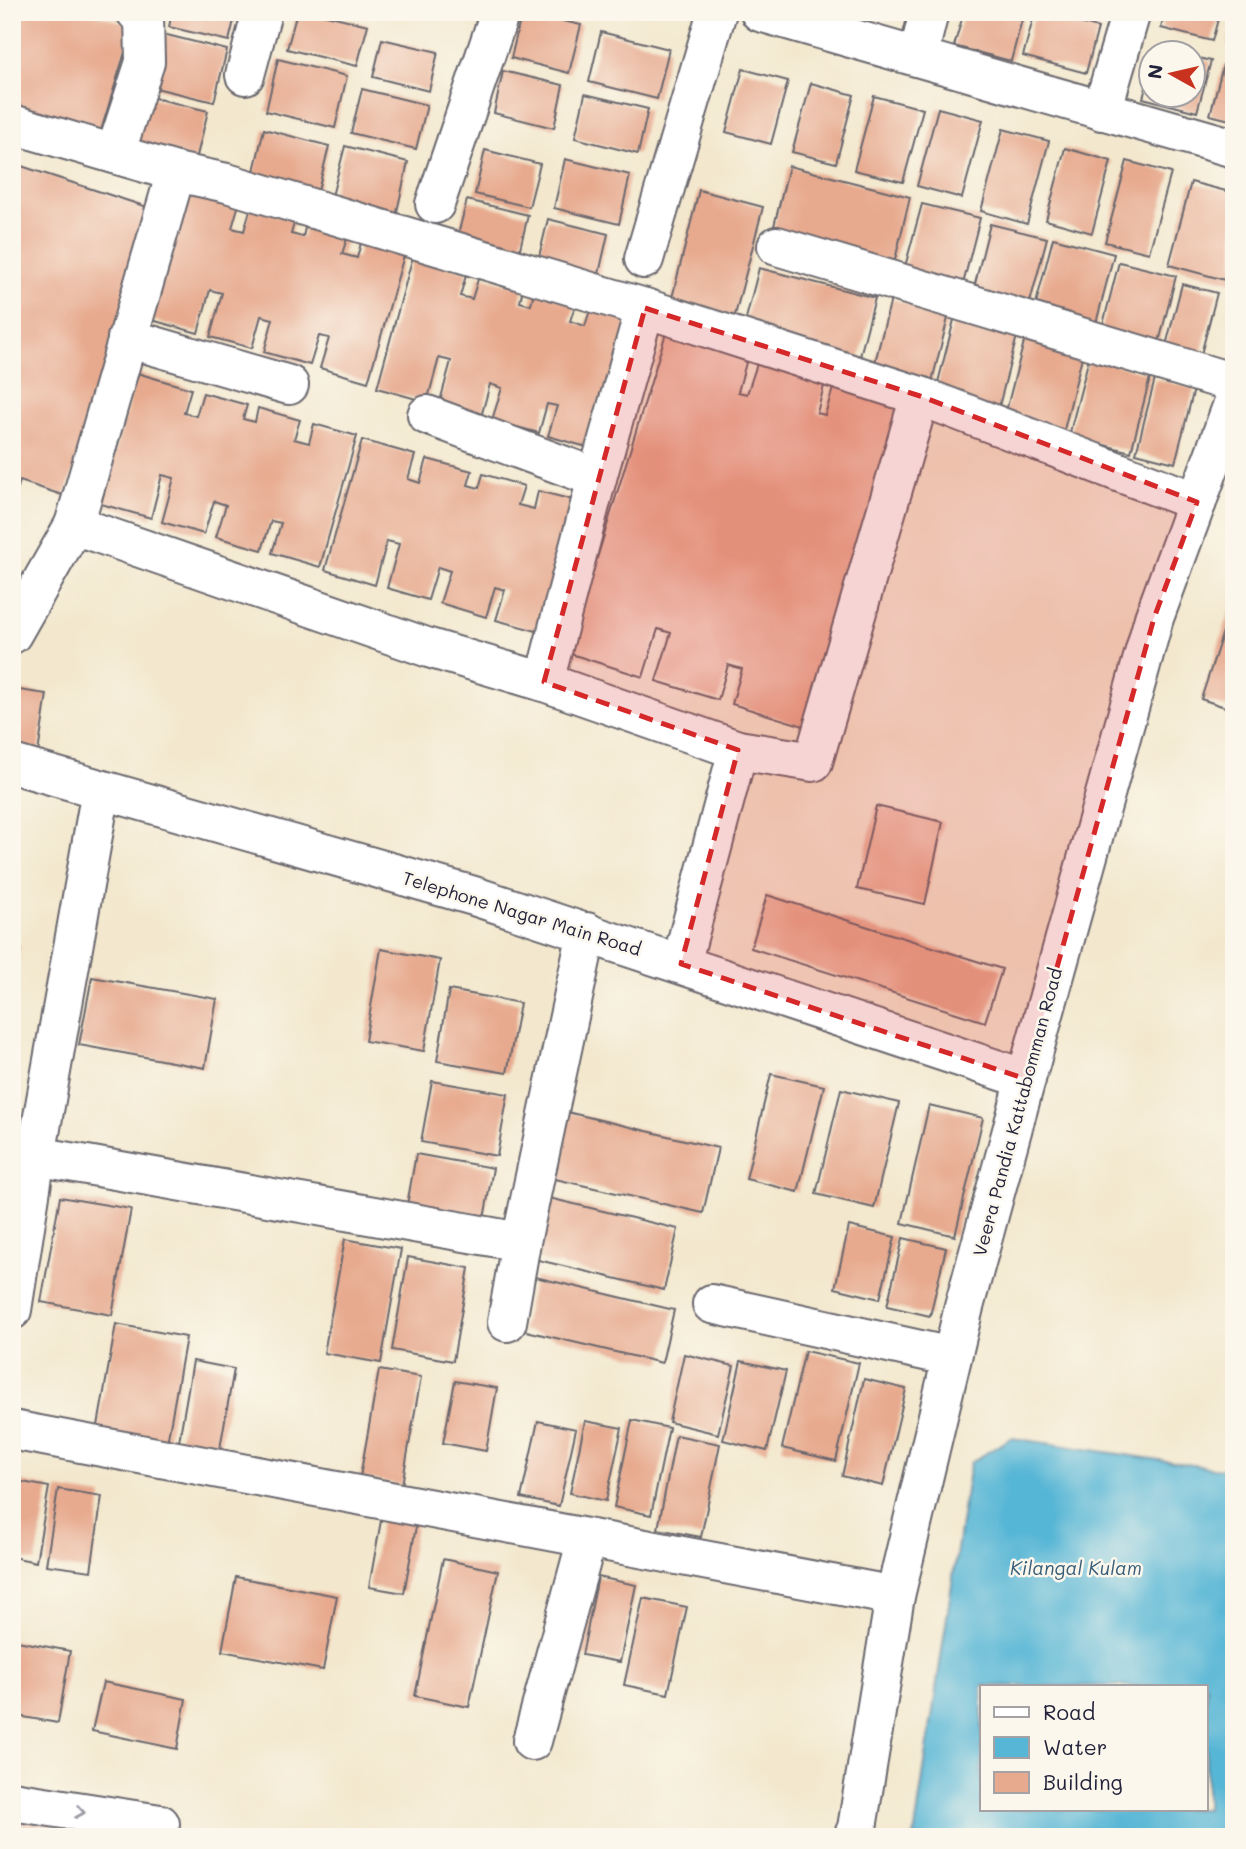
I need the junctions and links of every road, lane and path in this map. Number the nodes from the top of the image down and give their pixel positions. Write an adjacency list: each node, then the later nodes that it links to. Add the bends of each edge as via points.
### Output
1 (136, 12): 13 (street, via 144,15 145,62)
2 (262, 12): 9 (street)
3 (500, 12): 15 (street)
4 (717, 12): 17 (street)
5 (760, 12): 8 (street)
6 (929, 12): 8 (street)
7 (1131, 12): 10 (street)
8 (918, 57): 10 (street)
9 (245, 75)
10 (1102, 111): 12 (street)
11 (12, 124): 13 (street)
12 (1234, 148)
13 (115, 154): 14 (street)
14 (176, 172): 18 (street, via 227,183); 19 (street)
15 (435, 204)
16 (777, 246): 20 (street)
17 (644, 259)
18 (645, 308): 22 (street); 25 (street)
19 (128, 338): 21 (street); 27 (street)
20 (1234, 383)
21 (289, 385)
22 (920, 396): 26 (street); 30 (street, via 813,762)
23 (1234, 401): 26 (street, Veera Pandia Kattabomman Road)
24 (427, 415): 25 (street)
25 (597, 478): 29 (street)
26 (1197, 502): 35 (street, Veera Pandia Kattabomman Road, via 1154,618)
27 (74, 525): 28 (street); 29 (street, via 429,648)
28 (12, 634)
29 (544, 682): 30 (street)
30 (738, 750): 34 (street)
31 (12, 764): 32 (street, Telephone Nagar Main Road)
32 (101, 790): 33 (street, Telephone Nagar Main Road); 36 (street)
33 (587, 932): 34 (street, Telephone Nagar Main Road); 37 (street)
34 (681, 964): 35 (street, Telephone Nagar Main Road)
35 (1026, 1079): 41 (street, Veera Pandia Kattabomman Road)
36 (36, 1156): 37 (street); 39 (street)
37 (521, 1242): 40 (street)
38 (712, 1304): 41 (street)
39 (12, 1310)
40 (507, 1322)
41 (952, 1357): 44 (street, Veera Pandia Kattabomman Road)
42 (12, 1430): 43 (street)
43 (587, 1539): 44 (street); 45 (street)
44 (895, 1596): 48 (street, Veera Pandia Kattabomman Road)
45 (532, 1741)
46 (12, 1801): 47 (street, one-way to 47, via 160,1824)
47 (158, 1837)
48 (853, 1837)

